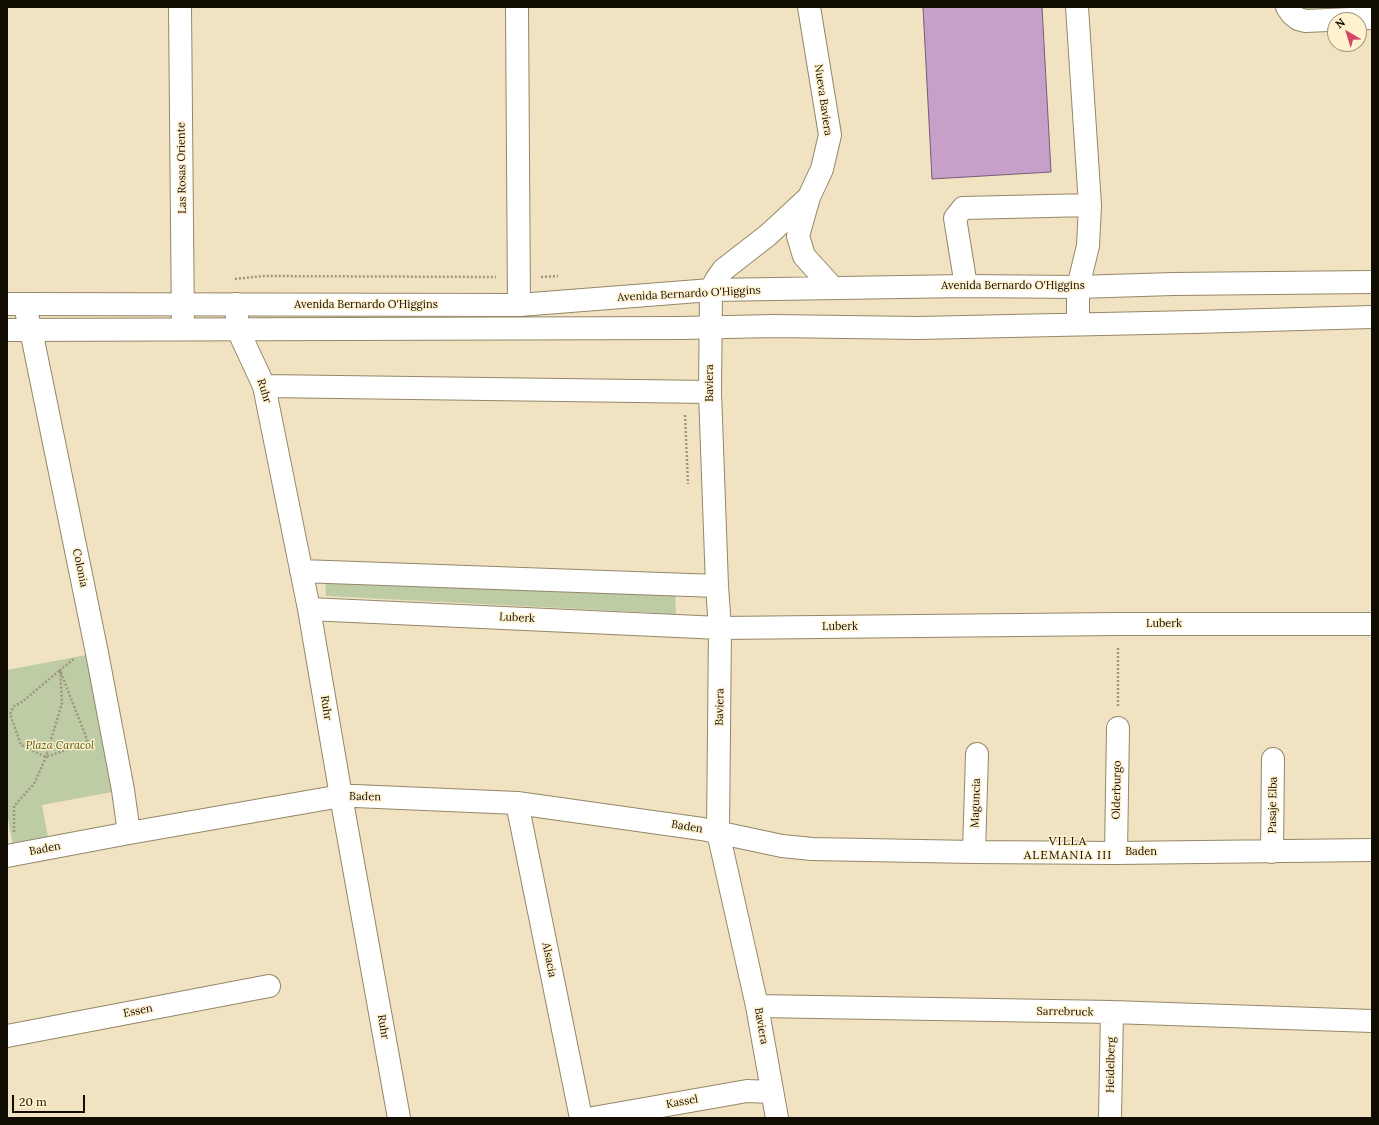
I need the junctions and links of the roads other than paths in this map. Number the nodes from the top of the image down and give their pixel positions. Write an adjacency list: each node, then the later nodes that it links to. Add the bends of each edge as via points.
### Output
1 (180, 7): 15 (street, Las Rosas Oriente)
2 (517, 7): 17 (street)
3 (809, 7): 7 (street, Nueva Baviera, via 830,135 822,169)
4 (1077, 7): 8 (street)
5 (1289, 11): 6 (street, via 1298,19 1306,21)
6 (1372, 18)
7 (809, 197): 12 (street, via 798,236 804,256); 13 (street, Nueva Baviera, via 768,235 723,270)
8 (1090, 205): 10 (street, via 963,208 956,218); 11 (street, via 1088,246)
9 (1372, 282): 11 (street, Avenida Bernardo O'Higgins)
10 (966, 286): 11 (street, Avenida Bernardo O'Higgins); 12 (street, Avenida Bernardo O'Higgins)
11 (1078, 287): 19 (street)
12 (833, 288): 13 (street, Avenida Bernardo O'Higgins)
13 (711, 290): 17 (street, Avenida Bernardo O'Higgins); 20 (street, Baviera)
14 (16, 304): 15 (street, Avenida Bernardo O'Higgins); 23 (street, Colonia)
15 (183, 304): 16 (street, Avenida Bernardo O'Higgins); 21 (street, Las Rosas Oriente)
16 (236, 304): 17 (street, Avenida Bernardo O'Higgins); 24 (street, Ruhr)
17 (519, 305)
18 (1372, 317): 19 (street)
19 (1078, 324): 20 (street, via 918,328)
20 (711, 327): 24 (street); 26 (street, Baviera)
21 (183, 329): 23 (street); 24 (street)
22 (7, 330): 23 (street)
23 (31, 330): 38 (street, Colonia, via 97,653)
24 (238, 330): 25 (street, Ruhr)
25 (264, 386): 26 (street); 27 (street, Ruhr)
26 (710, 392): 28 (street, Baviera)
27 (301, 571): 28 (street); 29 (street, Ruhr)
28 (717, 586): 31 (street, Baviera)
29 (309, 608): 31 (street, Luberk); 35 (street, Ruhr)
30 (1372, 624): 31 (street, Luberk)
31 (720, 628): 37 (street, Baviera)
32 (1118, 728): 41 (street, Olderburgo)
33 (977, 754): 40 (street, Maguncia)
34 (1273, 759): 42 (street, Pasaje Elba)
35 (340, 796): 36 (street, Baden); 38 (street, Baden); 50 (street, Ruhr)
36 (517, 803): 37 (street, Baden); 51 (street, Alsacia)
37 (718, 832): 40 (street, Baden, via 782,846 812,849); 45 (street, Baviera)
38 (129, 833): 43 (street, Baden)
39 (1372, 850): 42 (street, Baden)
40 (974, 852): 41 (street, Baden)
41 (1116, 852): 42 (street, Baden)
42 (1272, 852)
43 (11, 855)
44 (269, 986): 48 (street, Essen)
45 (757, 1006): 46 (street, Sarrebruck); 49 (street, Baviera)
46 (1112, 1012): 47 (street, Sarrebruck); 54 (street, Heidelberg)
47 (1372, 1021)
48 (7, 1036)
49 (772, 1092): 52 (street, Kassel, via 747,1091); 53 (street, Baviera)
50 (399, 1118)
51 (581, 1118)
52 (593, 1118)
53 (777, 1118)
54 (1110, 1118)

